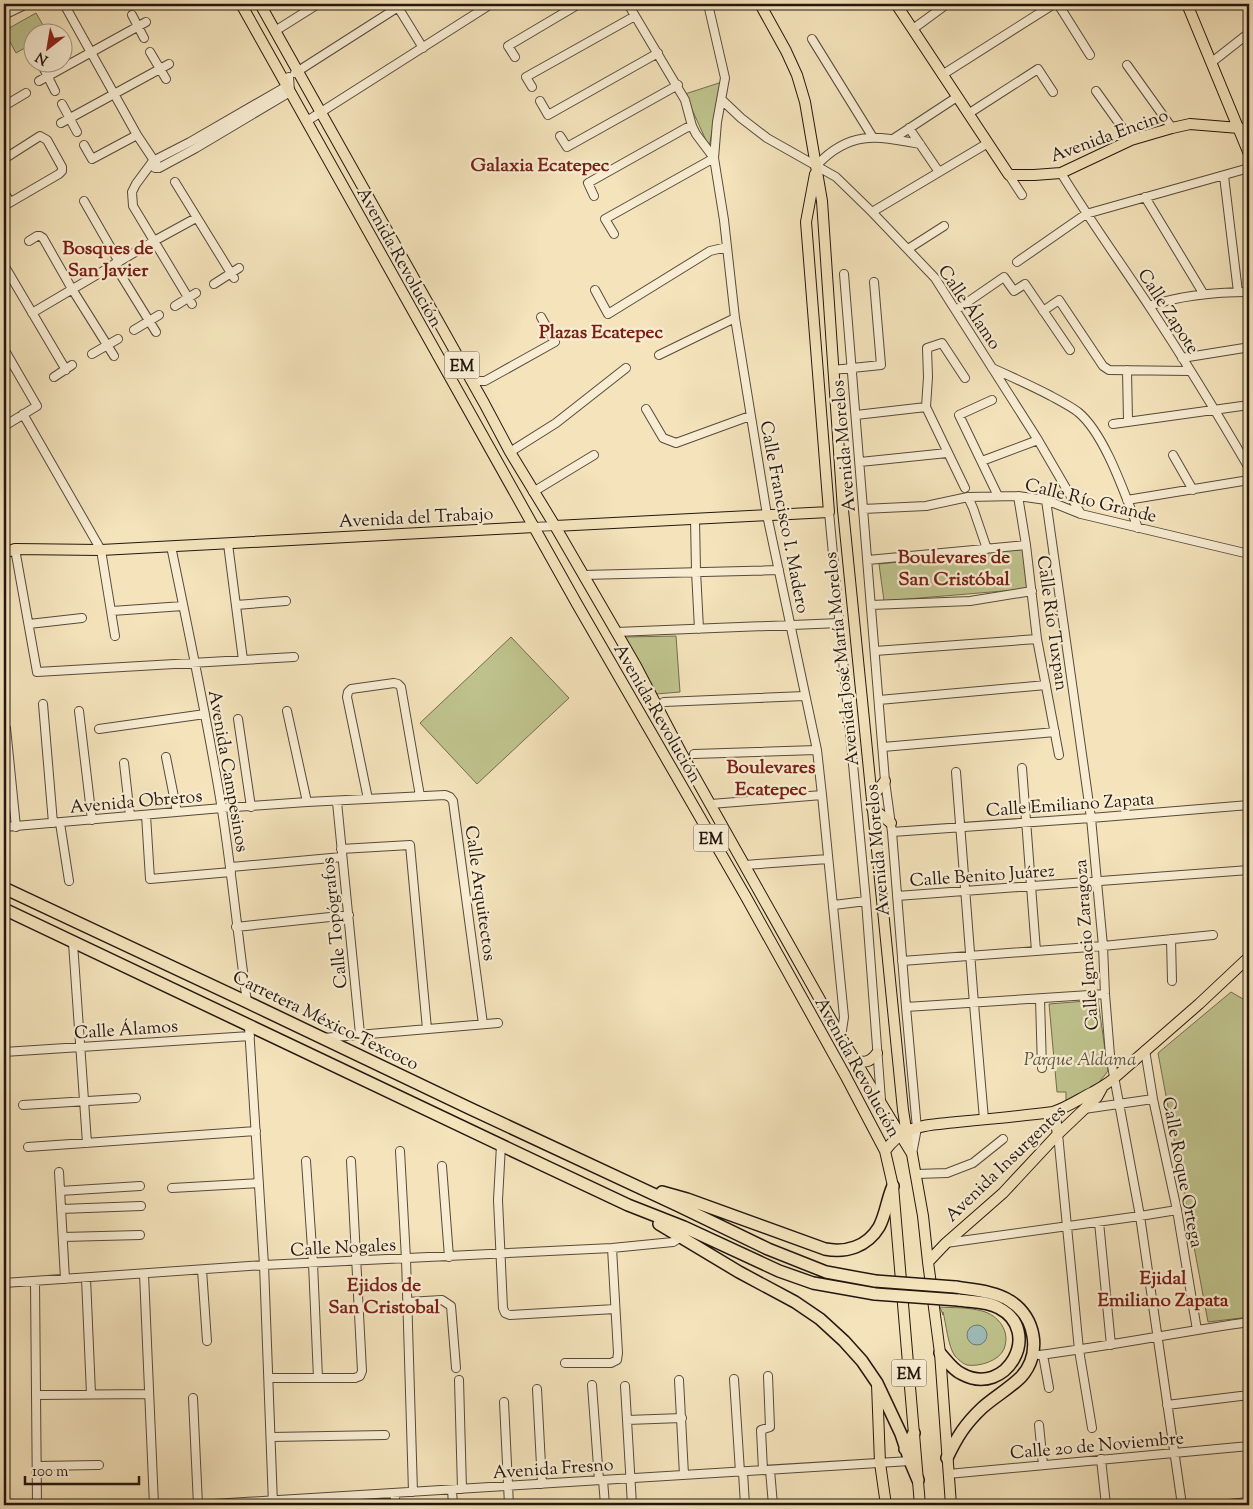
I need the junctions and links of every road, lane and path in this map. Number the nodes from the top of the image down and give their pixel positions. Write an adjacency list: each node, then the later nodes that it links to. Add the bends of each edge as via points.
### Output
1 (27, 4): 17 (street)
2 (64, 4): 28 (street)
3 (241, 4): 42 (main road, Avenida Revolución / EM)
4 (260, 4): 23 (main road, Avenida Revolución / EM)
5 (318, 4): 23 (street)
6 (491, 4): 27 (street)
7 (579, 4): 32 (street, via 508,46)
8 (628, 4): 19 (street)
9 (708, 4): 51 (street, Calle Francisco I. Madero, via 724,78)
10 (760, 4): 78 (main road, Avenida José María Morelos, via 797,75 806,102)
11 (896, 4): 22 (main road)
12 (947, 4): 22 (street)
13 (1054, 4): 39 (street)
14 (1058, 4): 31 (street)
15 (1188, 4): 33 (main road)
16 (399, 5): 27 (street); 42 (street)
17 (4, 14)
18 (132, 15): 21 (street)
19 (635, 16): 30 (street); 44 (street, via 526,77)
20 (146, 22): 21 (street)
21 (138, 27): 25 (street); 28 (street)
22 (912, 29): 39 (main road)
23 (275, 31): 42 (main road, Avenida Revolución / EM)
24 (1249, 33): 33 (street)
25 (144, 38)
26 (812, 39): 67 (street)
27 (423, 48): 55 (street)
28 (91, 52): 38 (street); 49 (street)
29 (150, 52): 36 (street)
30 (658, 53): 43 (street); 52 (street, via 548,115)
31 (1090, 54)
32 (515, 57)
33 (1212, 62): 63 (main road)
34 (169, 64): 36 (street)
35 (1127, 65): 62 (street)
36 (160, 70): 40 (street); 49 (street)
37 (45, 72): 38 (street)
38 (47, 76): 41 (street); 45 (street)
39 (942, 76): 50 (main road)
40 (166, 79)
41 (38, 80)
42 (289, 82): 55 (main road, Avenida Revolución / EM); 58 (main road, Avenida Revolución / EM); 68 (street)
43 (678, 85): 60 (street); 66 (street, via 567,147)
44 (532, 87)
45 (55, 91)
46 (1096, 91): 70 (street)
47 (1053, 92): 56 (street, via 1038,69)
48 (26, 93): 54 (street)
49 (115, 95): 57 (street); 65 (street)
50 (957, 97): 56 (main road); 61 (street)
51 (722, 100): 75 (street, Calle Francisco I. Madero); 78 (street, Calle Álamo, via 768,138)
52 (540, 101)
53 (62, 104): 57 (street)
54 (4, 106)
55 (321, 112): 58 (street); 143 (main road, Avenida Revolución / EM)
56 (968, 114): 71 (main road)
57 (69, 119): 59 (street); 64 (street)
58 (307, 121): 184 (main road, Avenida Revolución / EM)
59 (61, 123)
60 (692, 126): 75 (street); 89 (street, via 588,183)
61 (909, 128): 69 (street); 72 (street)
62 (1172, 128): 63 (main road, Avenida Encino, via 1190,124); 70 (main road, Avenida Encino)
63 (1244, 130): 74 (main road)
64 (77, 132)
65 (137, 135): 73 (street, via 92,159); 77 (street)
66 (560, 136)
67 (872, 136): 69 (street); 78 (street, via 838,147)
68 (203, 139): 77 (street); 79 (street)
69 (893, 139): 72 (street)
70 (1131, 140): 83 (main road, Avenida Encino)
71 (988, 143): 82 (street); 84 (main road)
72 (920, 144): 82 (street)
73 (84, 146)
74 (1249, 154)
75 (714, 158): 97 (street, via 605,219); 100 (street, Calle Francisco I. Madero)
76 (4, 159): 92 (street, via 43,138 62,167 59,174)
77 (153, 161): 79 (street); 81 (street)
78 (817, 166): 93 (street, Calle Álamo, via 836,177); 140 (main road, Avenida José María Morelos); 166 (main road, Avenida José María Morelos, via 806,222)
79 (159, 168): 81 (street)
80 (1249, 168): 85 (street)
81 (148, 169): 98 (street, via 132,192 133,206)
82 (939, 172): 93 (street)
83 (1060, 173): 84 (main road, Avenida Encino); 94 (street, Calle Zapote)
84 (1009, 175): 88 (street)
85 (1224, 176): 90 (street); 112 (street)
86 (175, 182): 95 (street)
87 (4, 192): 92 (street)
88 (1022, 195)
89 (594, 196)
90 (1145, 197): 94 (street); 115 (street)
91 (84, 201): 103 (street)
92 (7, 204)
93 (872, 212): 101 (street, Calle Álamo)
94 (1086, 214): 102 (street); 118 (street, Calle Zapote)
95 (196, 218): 98 (street); 107 (street)
96 (944, 226): 101 (street)
97 (614, 234)
98 (154, 241): 103 (street); 116 (street)
99 (29, 242): 110 (street, via 37,236 43,238)
100 (727, 247): 111 (street, via 710,251 608,314); 124 (street, Calle Francisco I. Madero)
101 (908, 249): 119 (street, Calle Álamo, via 935,278)
102 (1017, 262)
103 (116, 263): 110 (street); 125 (street)
104 (4, 265): 121 (street)
105 (239, 268): 107 (street)
106 (844, 274): 138 (street, Avenida Morelos)
107 (232, 276): 109 (street)
108 (874, 282): 138 (street, via 881,365)
109 (214, 284)
110 (72, 289): 121 (street); 129 (street)
111 (595, 290)
112 (1238, 292): 113 (street); 115 (street)
113 (1249, 292)
114 (196, 293): 116 (street)
115 (1204, 293): 118 (street)
116 (190, 301): 117 (street)
117 (175, 306)
118 (1149, 306): 136 (street, Calle Zapote)
119 (956, 310): 120 (street, via 1004,277 1014,291 1025,284); 139 (street, Calle Álamo)
120 (1043, 311): 132 (street); 141 (street, via 1059,300 1103,366 1108,370)
121 (32, 313): 144 (street, via 69,367)
122 (159, 316): 125 (street)
123 (541, 317): 146 (street, via 555,342)
124 (736, 318): 134 (street); 155 (street, Calle Francisco I. Madero)
125 (149, 321): 126 (street); 127 (street)
126 (134, 330)
127 (156, 332)
128 (118, 339): 129 (street)
129 (108, 345): 133 (street); 135 (street)
130 (1244, 348): 136 (street)
131 (4, 350): 153 (street, via 37,406)
132 (1070, 350)
133 (92, 354)
134 (659, 355)
135 (114, 356)
136 (1182, 358): 142 (street, Calle Zapote)
137 (626, 368): 160 (street, via 556,423)
138 (851, 368): 140 (street); 154 (street, Avenida Morelos)
139 (992, 368): 159 (street, Calle Álamo); 176 (street, via 1078,412 1099,439)
140 (833, 370): 177 (main road, Avenida José María Morelos)
141 (1127, 370): 142 (street); 157 (street)
142 (1190, 371): 152 (street, Calle Zapote)
143 (468, 374): 146 (street, via 473,380); 148 (main road, Avenida Revolución / EM)
144 (54, 378)
145 (965, 378): 150 (street, via 942,343 927,348)
146 (485, 381): 148 (street)
147 (992, 400): 164 (street, via 959,415)
148 (484, 404): 160 (main road, Avenida Revolución / EM)
149 (1249, 405): 152 (street)
150 (926, 407): 154 (street); 161 (street)
151 (646, 409): 155 (street, via 663,438 676,443)
152 (1216, 410): 157 (street); 167 (street, Calle Zapote)
153 (23, 414): 156 (street, via 6,425); 191 (street)
154 (856, 415): 165 (street, Avenida Morelos)
155 (750, 416): 181 (street, Calle Francisco I. Madero)
156 (4, 421)
157 (1128, 421): 158 (street)
158 (1113, 424)
159 (1038, 440): 164 (street); 180 (street, Calle Álamo)
160 (510, 452): 171 (main road, Avenida Revolución / EM)
161 (947, 453): 165 (street); 169 (street)
162 (594, 455): 171 (street)
163 (1173, 455): 170 (street)
164 (982, 461): 172 (street)
165 (860, 462): 178 (street, Avenida Morelos)
166 (827, 465): 177 (main road); 179 (main road, Avenida José María Morelos)
167 (1249, 468)
168 (1249, 480): 170 (street)
169 (965, 488)
170 (1193, 490): 176 (street)
171 (533, 492): 183 (main road, Avenida Revolución / EM)
172 (998, 496): 173 (street, Calle Río Grande); 174 (street, Calle Río Grande)
173 (1018, 496): 175 (street, Calle Río Grande); 187 (street, Calle Río Tuxpan)
174 (968, 497): 178 (street, Calle Río Grande, via 926,506); 190 (street)
175 (1046, 500): 180 (street, Calle Río Grande); 251 (street, Calle Ignacio Zaragoza)
176 (1127, 500): 185 (street)
177 (843, 510): 239 (main road, Avenida José María Morelos)
178 (863, 510): 194 (street, Avenida Morelos)
179 (829, 512): 181 (main road, Avenida del Trabajo); 205 (street, Avenida José María Morelos)
180 (1081, 514): 185 (street, Calle Río Grande)
181 (767, 515): 182 (main road, Avenida del Trabajo); 195 (street, Calle Francisco I. Madero)
182 (695, 519): 183 (main road, Avenida del Trabajo); 196 (street)
183 (555, 526): 184 (street, Avenida del Trabajo); 197 (main road, Avenida Revolución / EM)
184 (534, 527): 186 (main road, Avenida del Trabajo); 322 (main road, Avenida Revolución / EM)
185 (1138, 528): 193 (street, Calle Río Grande)
186 (228, 544): 188 (main road, Avenida del Trabajo); 200 (street)
187 (1026, 545): 190 (street); 198 (street, Calle Río Tuxpan)
188 (171, 546): 191 (main road, Avenida del Trabajo); 202 (street, Avenida Campesinos)
189 (15, 549): 191 (main road, Avenida del Trabajo); 192 (main road, Avenida del Trabajo); 206 (street)
190 (987, 549): 194 (street)
191 (101, 550): 203 (street)
192 (4, 553)
193 (1249, 554)
194 (868, 560): 201 (street, Avenida Morelos)
195 (779, 570): 196 (street); 207 (street, Calle Francisco I. Madero)
196 (696, 571): 197 (street); 208 (street)
197 (583, 575): 209 (main road, Avenida Revolución / EM)
198 (1032, 591): 201 (street, via 970,601); 211 (street, Calle Río Tuxpan)
199 (286, 601): 200 (street)
200 (236, 605): 214 (street)
201 (871, 605): 212 (street, Avenida Morelos)
202 (183, 606): 203 (street); 215 (street, Avenida Campesinos)
203 (112, 611): 210 (street)
204 (82, 618): 206 (street)
205 (840, 623): 207 (street); 270 (street, Avenida José María Morelos)
206 (29, 624): 215 (street, via 38,672)
207 (790, 625): 208 (street); 217 (street, Calle Francisco I. Madero)
208 (699, 630): 209 (street)
209 (616, 632): 243 (main road, Avenida Revolución / EM)
210 (115, 636)
211 (1037, 639): 212 (street); 216 (street, Calle Río Tuxpan)
212 (875, 651): 218 (street, Avenida Morelos)
213 (294, 657): 214 (street)
214 (243, 660): 215 (street)
215 (195, 662): 223 (street, Avenida Campesinos)
216 (1046, 686): 218 (street); 227 (street, Calle Río Tuxpan)
217 (805, 696): 219 (street); 229 (street, Calle Francisco I. Madero)
218 (879, 700): 228 (street, Avenida Morelos)
219 (664, 702)
220 (43, 704): 254 (street)
221 (79, 711): 252 (street)
222 (287, 711): 241 (street)
223 (204, 714): 226 (street); 246 (street, Avenida Campesinos)
224 (238, 719): 245 (street)
225 (6, 728): 255 (street)
226 (99, 729)
227 (1055, 732): 228 (street); 231 (street, Calle Río Tuxpan)
228 (883, 747): 236 (street, Avenida Morelos)
229 (816, 750): 230 (street); 237 (street, Calle Francisco I. Madero)
230 (694, 754)
231 (1059, 755)
232 (166, 757): 248 (street)
233 (124, 764): 250 (street)
234 (1022, 768): 253 (street)
235 (956, 772): 258 (street)
236 (885, 781): 239 (main road); 257 (street, Avenida Morelos)
237 (822, 795): 243 (street); 260 (street, Calle Francisco I. Madero)
238 (420, 796): 240 (street, Avenida Obreros); 240 (street, via 401,688 394,683 348,692); 290 (street, Calle Arquitectos, via 445,795 453,801)
239 (872, 797): 247 (main road, Avenida José María Morelos)
240 (368, 799): 242 (street, Avenida Obreros)
241 (307, 802): 242 (street, Avenida Obreros); 245 (street, Avenida Obreros)
242 (337, 802): 259 (street, Calle Topógrafos)
243 (711, 804): 261 (main road, Avenida Revolución / EM)
244 (1249, 805): 251 (street, Calle Emiliano Zapata)
245 (251, 807): 246 (street, Avenida Obreros)
246 (222, 808): 248 (street, Avenida Obreros); 262 (street, Avenida Campesinos)
247 (872, 808): 257 (main road); 315 (main road, Avenida José María Morelos)
248 (178, 812): 249 (street, Avenida Obreros)
249 (146, 814): 250 (street, Avenida Obreros); 262 (street, via 150,879)
250 (130, 816): 252 (street, Avenida Obreros)
251 (1091, 818): 253 (street, Calle Emiliano Zapata); 265 (street, Calle Ignacio Zaragoza)
252 (92, 820): 254 (street, Avenida Obreros)
253 (1026, 822): 258 (street, Calle Emiliano Zapata); 266 (street)
254 (57, 823): 255 (street, Avenida Obreros); 264 (street)
255 (16, 826): 256 (street, Avenida Obreros)
256 (4, 827)
257 (892, 827): 258 (street, Calle Emiliano Zapata); 269 (street, Avenida Morelos)
258 (961, 827): 268 (street)
259 (342, 853): 262 (street); 273 (street, Calle Topógrafos); 291 (street, via 410,845)
260 (828, 859): 261 (street); 271 (street, Calle Francisco I. Madero)
261 (745, 865): 294 (main road, Avenida Revolución / EM)
262 (231, 870): 274 (street, Avenida Campesinos)
263 (1249, 870): 265 (street, Calle Benito Juárez)
264 (69, 880)
265 (1097, 882): 266 (street, Calle Benito Juárez); 278 (street, Calle Ignacio Zaragoza)
266 (1031, 886): 268 (street, Calle Benito Juárez); 279 (street)
267 (4, 888): 286 (highway, Carretera México-Texcoco)
268 (965, 891): 269 (street, Calle Benito Juárez); 280 (street)
269 (897, 896): 282 (street, Avenida Morelos)
270 (866, 901): 271 (street); 299 (street, Avenida José María Morelos)
271 (834, 905): 294 (street, Calle Francisco I. Madero, via 844,1017)
272 (4, 910): 277 (highway)
273 (349, 915): 274 (street); 293 (street, Calle Topógrafos)
274 (236, 927): 286 (street, Avenida Campesinos)
275 (1213, 935): 276 (street)
276 (1171, 939): 278 (street); 283 (street)
277 (73, 943): 292 (highway); 296 (street)
278 (1103, 946): 279 (street); 284 (street, Calle Ignacio Zaragoza)
279 (1036, 951): 280 (street)
280 (970, 956): 282 (street); 287 (street)
281 (1249, 957): 297 (main road, Avenida Insurgentes)
282 (902, 961): 288 (street, Avenida Morelos)
283 (1172, 980)
284 (1105, 994): 285 (street); 302 (street, Calle Ignacio Zaragoza)
285 (1040, 999): 287 (street); 301 (street)
286 (247, 1002): 295 (highway, Carretera México-Texcoco)
287 (974, 1004): 288 (street); 312 (street)
288 (906, 1007): 313 (street, Avenida Morelos)
289 (498, 1023): 290 (street)
290 (483, 1024): 291 (street)
291 (427, 1029): 293 (street)
292 (250, 1031): 296 (street, Calle Álamos); 314 (street); 319 (highway)
293 (360, 1034): 295 (street)
294 (842, 1037): 300 (main road, Avenida Revolución / EM)
295 (323, 1038): 330 (highway, Carretera México-Texcoco)
296 (80, 1048): 298 (street, Calle Álamos); 306 (street)
297 (1145, 1050): 302 (main road, Avenida Insurgentes); 305 (street, Calle Roque Ortega)
298 (4, 1052)
299 (877, 1053): 300 (main road, via 872,1060); 307 (street, Avenida José María Morelos)
300 (856, 1061): 307 (main road, Avenida Revolución / EM)
301 (1042, 1068)
302 (1113, 1079): 303 (main road, Avenida Insurgentes); 308 (street, Calle Ignacio Zaragoza)
303 (1103, 1087): 310 (main road, Avenida Insurgentes); 311 (main road, Avenida Insurgentes)
304 (136, 1098): 306 (street)
305 (1153, 1099): 308 (street); 338 (street, Calle Roque Ortega)
306 (84, 1101): 309 (street); 318 (street)
307 (881, 1103): 315 (main road, Avenida Revolución / EM)
308 (1120, 1104): 310 (street); 339 (street, Calle Ignacio Zaragoza)
309 (23, 1105)
310 (1084, 1109): 316 (main road, Avenida Insurgentes)
311 (1053, 1112): 312 (main road, Avenida Insurgentes); 316 (main road)
312 (984, 1119): 313 (main road, Avenida Insurgentes)
313 (917, 1128): 315 (main road, Avenida Insurgentes); 323 (street, Avenida Morelos)
314 (256, 1131): 318 (street); 329 (street)
315 (903, 1133): 322 (main road, Avenida Insurgentes); 323 (main road, Avenida José María Morelos)
316 (1058, 1134): 341 (street); 345 (main road, Avenida Insurgentes, via 1003,1193)
317 (1003, 1139): 328 (street, via 973,1163 947,1173)
318 (87, 1143): 320 (street)
319 (501, 1145): 335 (highway); 347 (street, via 498,1200)
320 (28, 1148)
321 (400, 1151): 349 (street)
322 (885, 1151): 332 (main road, Avenida Revolución / EM)
323 (911, 1151): 328 (main road, Avenida Revolución / EM)
324 (306, 1161): 352 (street)
325 (352, 1161): 350 (street)
326 (442, 1166): 348 (street)
327 (59, 1172): 334 (street)
328 (916, 1174): 351 (main road, Avenida Revolución / EM)
329 (259, 1183): 333 (street); 353 (street)
330 (632, 1185): 332 (highway, via 688,1199 825,1249 842,1251 856,1247 872,1236 879,1226); 399 (highway, bridge, via 768,1249 826,1272 875,1281 955,1286 997,1295 1020,1308 1033,1333 1033,1354 1028,1367 960,1432)
331 (140, 1186): 334 (street)
332 (893, 1186): 393 (main road, Avenida Revolución / EM)
333 (172, 1188)
334 (60, 1191): 337 (street)
335 (628, 1204): 344 (highway); 368 (highway, bridge, via 779,1272 813,1283 874,1294 988,1304 1010,1316 1018,1332 1018,1352 1009,1367 991,1378 970,1378 961,1374)
336 (141, 1206): 337 (street)
337 (61, 1209): 343 (street)
338 (1177, 1210): 339 (street); 363 (street, Calle Roque Ortega)
339 (1140, 1216): 340 (street); 364 (street, Calle Ignacio Zaragoza)
340 (1098, 1222): 341 (street); 366 (street)
341 (1068, 1226): 345 (street); 367 (street)
342 (140, 1235): 343 (street)
343 (63, 1237): 357 (street)
344 (681, 1237): 346 (street, Calle Nogales, via 673,1242); 377 (highway, via 820,1319 862,1361)
345 (946, 1243): 351 (main road, Avenida Insurgentes)
346 (612, 1248): 347 (street, Calle Nogales); 361 (street)
347 (501, 1253): 348 (street, Calle Nogales); 361 (street, via 505,1313)
348 (449, 1256): 349 (street, Calle Nogales)
349 (406, 1258): 350 (street, Calle Nogales); 360 (street)
350 (357, 1262): 352 (street, Calle Nogales); 373 (street, via 362,1371 355,1378)
351 (928, 1262): 368 (main road, Avenida Revolución / EM)
352 (313, 1264): 353 (street, Calle Nogales); 373 (street)
353 (264, 1265): 354 (street, Calle Nogales); 372 (street)
354 (202, 1270): 355 (street, Calle Nogales); 365 (street)
355 (144, 1274): 356 (street, Calle Nogales); 383 (street)
356 (86, 1278): 357 (street, Calle Nogales); 382 (street)
357 (65, 1279): 358 (street, Calle Nogales)
358 (35, 1281): 359 (street, Calle Nogales); 384 (street)
359 (4, 1283)
360 (407, 1302): 370 (street, via 442,1300 451,1306); 417 (street)
361 (615, 1309): 369 (street, via 617,1360 611,1363)
362 (1249, 1322): 363 (street)
363 (1196, 1330): 364 (street)
364 (1158, 1336): 366 (street); 388 (street, Calle Ignacio Zaragoza)
365 (207, 1341)
366 (1111, 1345): 367 (street)
367 (1079, 1350): 380 (street, via 1041,1355); 392 (street)
368 (940, 1353): 399 (main road, Avenida Revolución / EM)
369 (565, 1363)
370 (456, 1368)
371 (768, 1376): 406 (street, via 770,1427 761,1430)
372 (269, 1378): 373 (street); 395 (street)
373 (318, 1378)
374 (734, 1378): 407 (street)
375 (459, 1380): 415 (street)
376 (680, 1380): 389 (street)
377 (877, 1383): 397 (highway); 402 (main road)
378 (592, 1385): 411 (street)
379 (625, 1386): 390 (street)
380 (1049, 1388)
381 (537, 1389): 413 (street)
382 (91, 1394): 383 (street); 384 (street)
383 (149, 1394): 422 (street)
384 (36, 1395): 404 (street)
385 (1249, 1395): 388 (street)
386 (193, 1398): 423 (street)
387 (504, 1402): 414 (street)
388 (1167, 1405): 398 (street, Calle Ignacio Zaragoza)
389 (682, 1418): 390 (street); 409 (street)
390 (627, 1420): 410 (street)
391 (1039, 1426): 403 (street)
392 (1092, 1428)
393 (914, 1432): 397 (highway); 412 (main road, Avenida Revolución / EM)
394 (385, 1435): 395 (street)
395 (271, 1438): 420 (street)
396 (1249, 1446): 398 (street, Calle 20 de Noviembre)
397 (905, 1449): 401 (highway)
398 (1174, 1452): 400 (street, Calle 20 de Noviembre); 436 (street, Calle Ignacio Zaragoza)
399 (947, 1458): 408 (main road, EM)
400 (1101, 1459): 403 (street, Calle 20 de Noviembre); 435 (street)
401 (910, 1461): 402 (street, Avenida Fresno); 412 (highway)
402 (880, 1463): 406 (street, Avenida Fresno); 432 (main road)
403 (1043, 1465): 408 (street, Calle 20 de Noviembre)
404 (37, 1466): 405 (street); 421 (street)
405 (99, 1466)
406 (766, 1470): 407 (street, Avenida Fresno); 431 (street)
407 (742, 1472): 409 (street, Avenida Fresno); 430 (street)
408 (948, 1474): 434 (main road, EM)
409 (684, 1475): 410 (street, Avenida Fresno)
410 (630, 1479): 411 (street, Avenida Fresno); 429 (street)
411 (601, 1480): 413 (street, Avenida Fresno); 428 (street)
412 (918, 1480): 433 (main road, EM)
413 (542, 1484): 414 (street, Avenida Fresno)
414 (507, 1486): 415 (street, Avenida Fresno); 427 (street)
415 (462, 1489): 416 (street, Avenida Fresno)
416 (452, 1490): 417 (street, Avenida Fresno); 426 (street)
417 (413, 1492): 418 (street, Avenida Fresno)
418 (395, 1493): 420 (street, Avenida Fresno); 425 (street)
419 (1249, 1502): 437 (street)
420 (273, 1503): 424 (street, Avenida Fresno)
421 (37, 1505)
422 (154, 1505)
423 (198, 1505): 424 (street, Avenida Fresno)
424 (210, 1505)
425 (396, 1505)
426 (453, 1505)
427 (509, 1505)
428 (605, 1505)
429 (632, 1505)
430 (745, 1505)
431 (773, 1505)
432 (886, 1505)
433 (920, 1505)
434 (951, 1505)
435 (1106, 1505)
436 (1182, 1505)
437 (1218, 1505)

